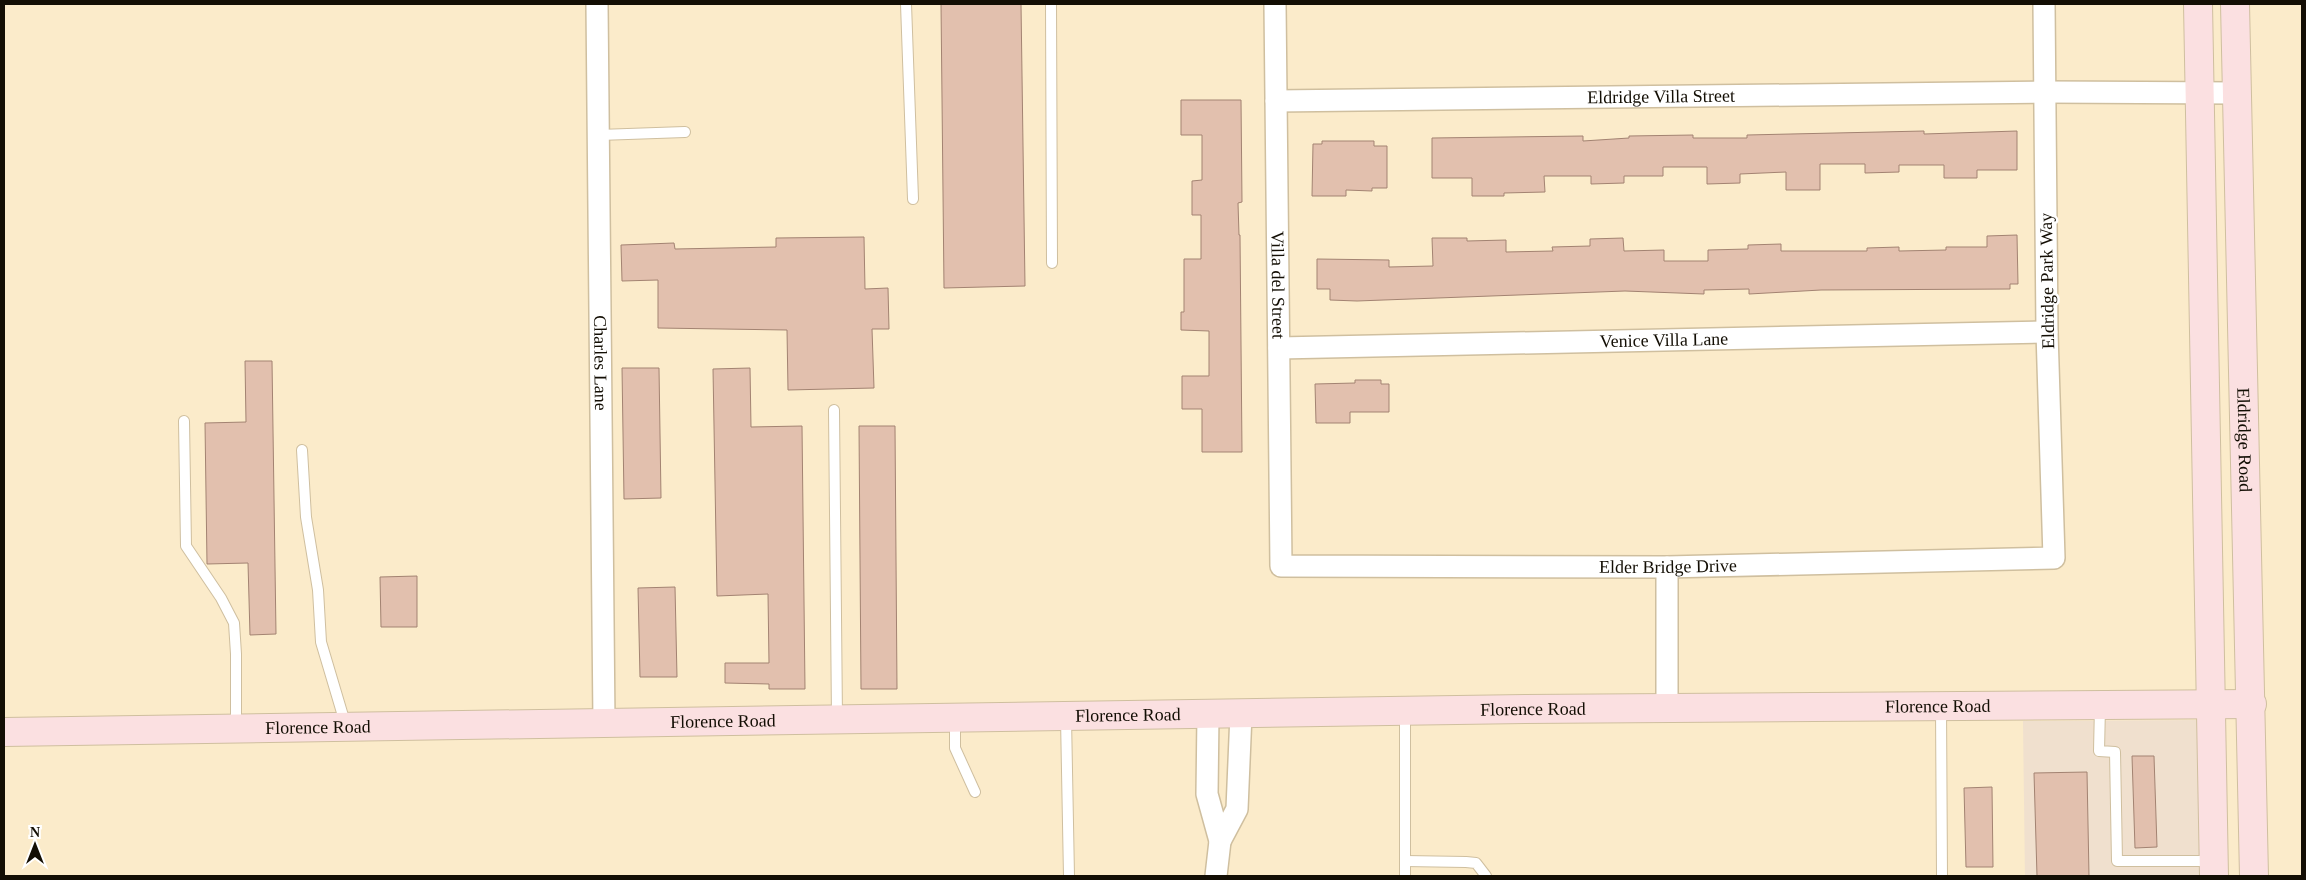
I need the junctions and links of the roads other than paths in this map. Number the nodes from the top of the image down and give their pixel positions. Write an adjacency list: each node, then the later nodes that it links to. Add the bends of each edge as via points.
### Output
1 (597, 4): 13 (street, Charles Lane)
2 (906, 4): 14 (lane)
3 (1051, 4): 15 (lane)
4 (1275, 4): 11 (street, Villa del Street)
5 (2044, 4): 8 (street, Eldridge Park Way)
6 (2198, 4): 10 (street)
7 (2235, 4): 9 (street, Eldridge Road)
8 (2046, 92): 10 (street, Eldridge Villa Street); 11 (street, Eldridge Villa Street); 16 (street, Eldridge Park Way)
9 (2236, 93): 10 (street, Eldridge Villa Street); 25 (street, Eldridge Road)
10 (2199, 94): 24 (street)
11 (1276, 101): 17 (street, Villa del Street)
12 (685, 132): 13 (lane)
13 (599, 135): 35 (street, Charles Lane)
14 (913, 199)
15 (1052, 263)
16 (2048, 332): 17 (street, Venice Villa Lane); 21 (street, Eldridge Park Way)
17 (1279, 348): 22 (street, Villa del Street)
18 (834, 410): 34 (lane)
19 (184, 421): 37 (lane, via 186,546 234,623)
20 (302, 450): 36 (lane, via 306,517 318,590 321,642)
21 (2054, 558): 23 (street, Elder Bridge Drive)
22 (1281, 566): 23 (street, Elder Bridge Drive)
23 (1668, 567): 28 (street)
24 (2212, 704): 25 (street, Florence Road); 27 (street, Florence Road); 42 (street)
25 (2252, 704): 48 (street, Eldridge Road)
26 (1940, 705): 27 (street, Florence Road); 28 (street, Florence Road); 47 (lane)
27 (2100, 705): 42 (lane, via 2099,751 2115,752 2117,861)
28 (1668, 709): 29 (street, Florence Road)
29 (1405, 711): 30 (street, Florence Road); 41 (lane)
30 (1241, 714): 31 (street, Florence Road); 40 (street, via 1237,809)
31 (1208, 715): 32 (street, Florence Road); 40 (street, via 1208,794)
32 (1066, 716): 33 (street, Florence Road); 43 (lane)
33 (955, 718): 34 (street, Florence Road); 39 (lane, via 955,748)
34 (838, 719): 35 (street, Florence Road)
35 (604, 723): 36 (street, Florence Road)
36 (346, 727): 37 (street, Florence Road)
37 (236, 729): 38 (street, Florence Road)
38 (4, 732)
39 (975, 792)
40 (1220, 840): 44 (street)
41 (1405, 861): 45 (lane); 46 (lane, via 1466,862 1476,864)
42 (2214, 869)
43 (1069, 876)
44 (1216, 876)
45 (1405, 876)
46 (1486, 876)
47 (1942, 876)
48 (2254, 876)

